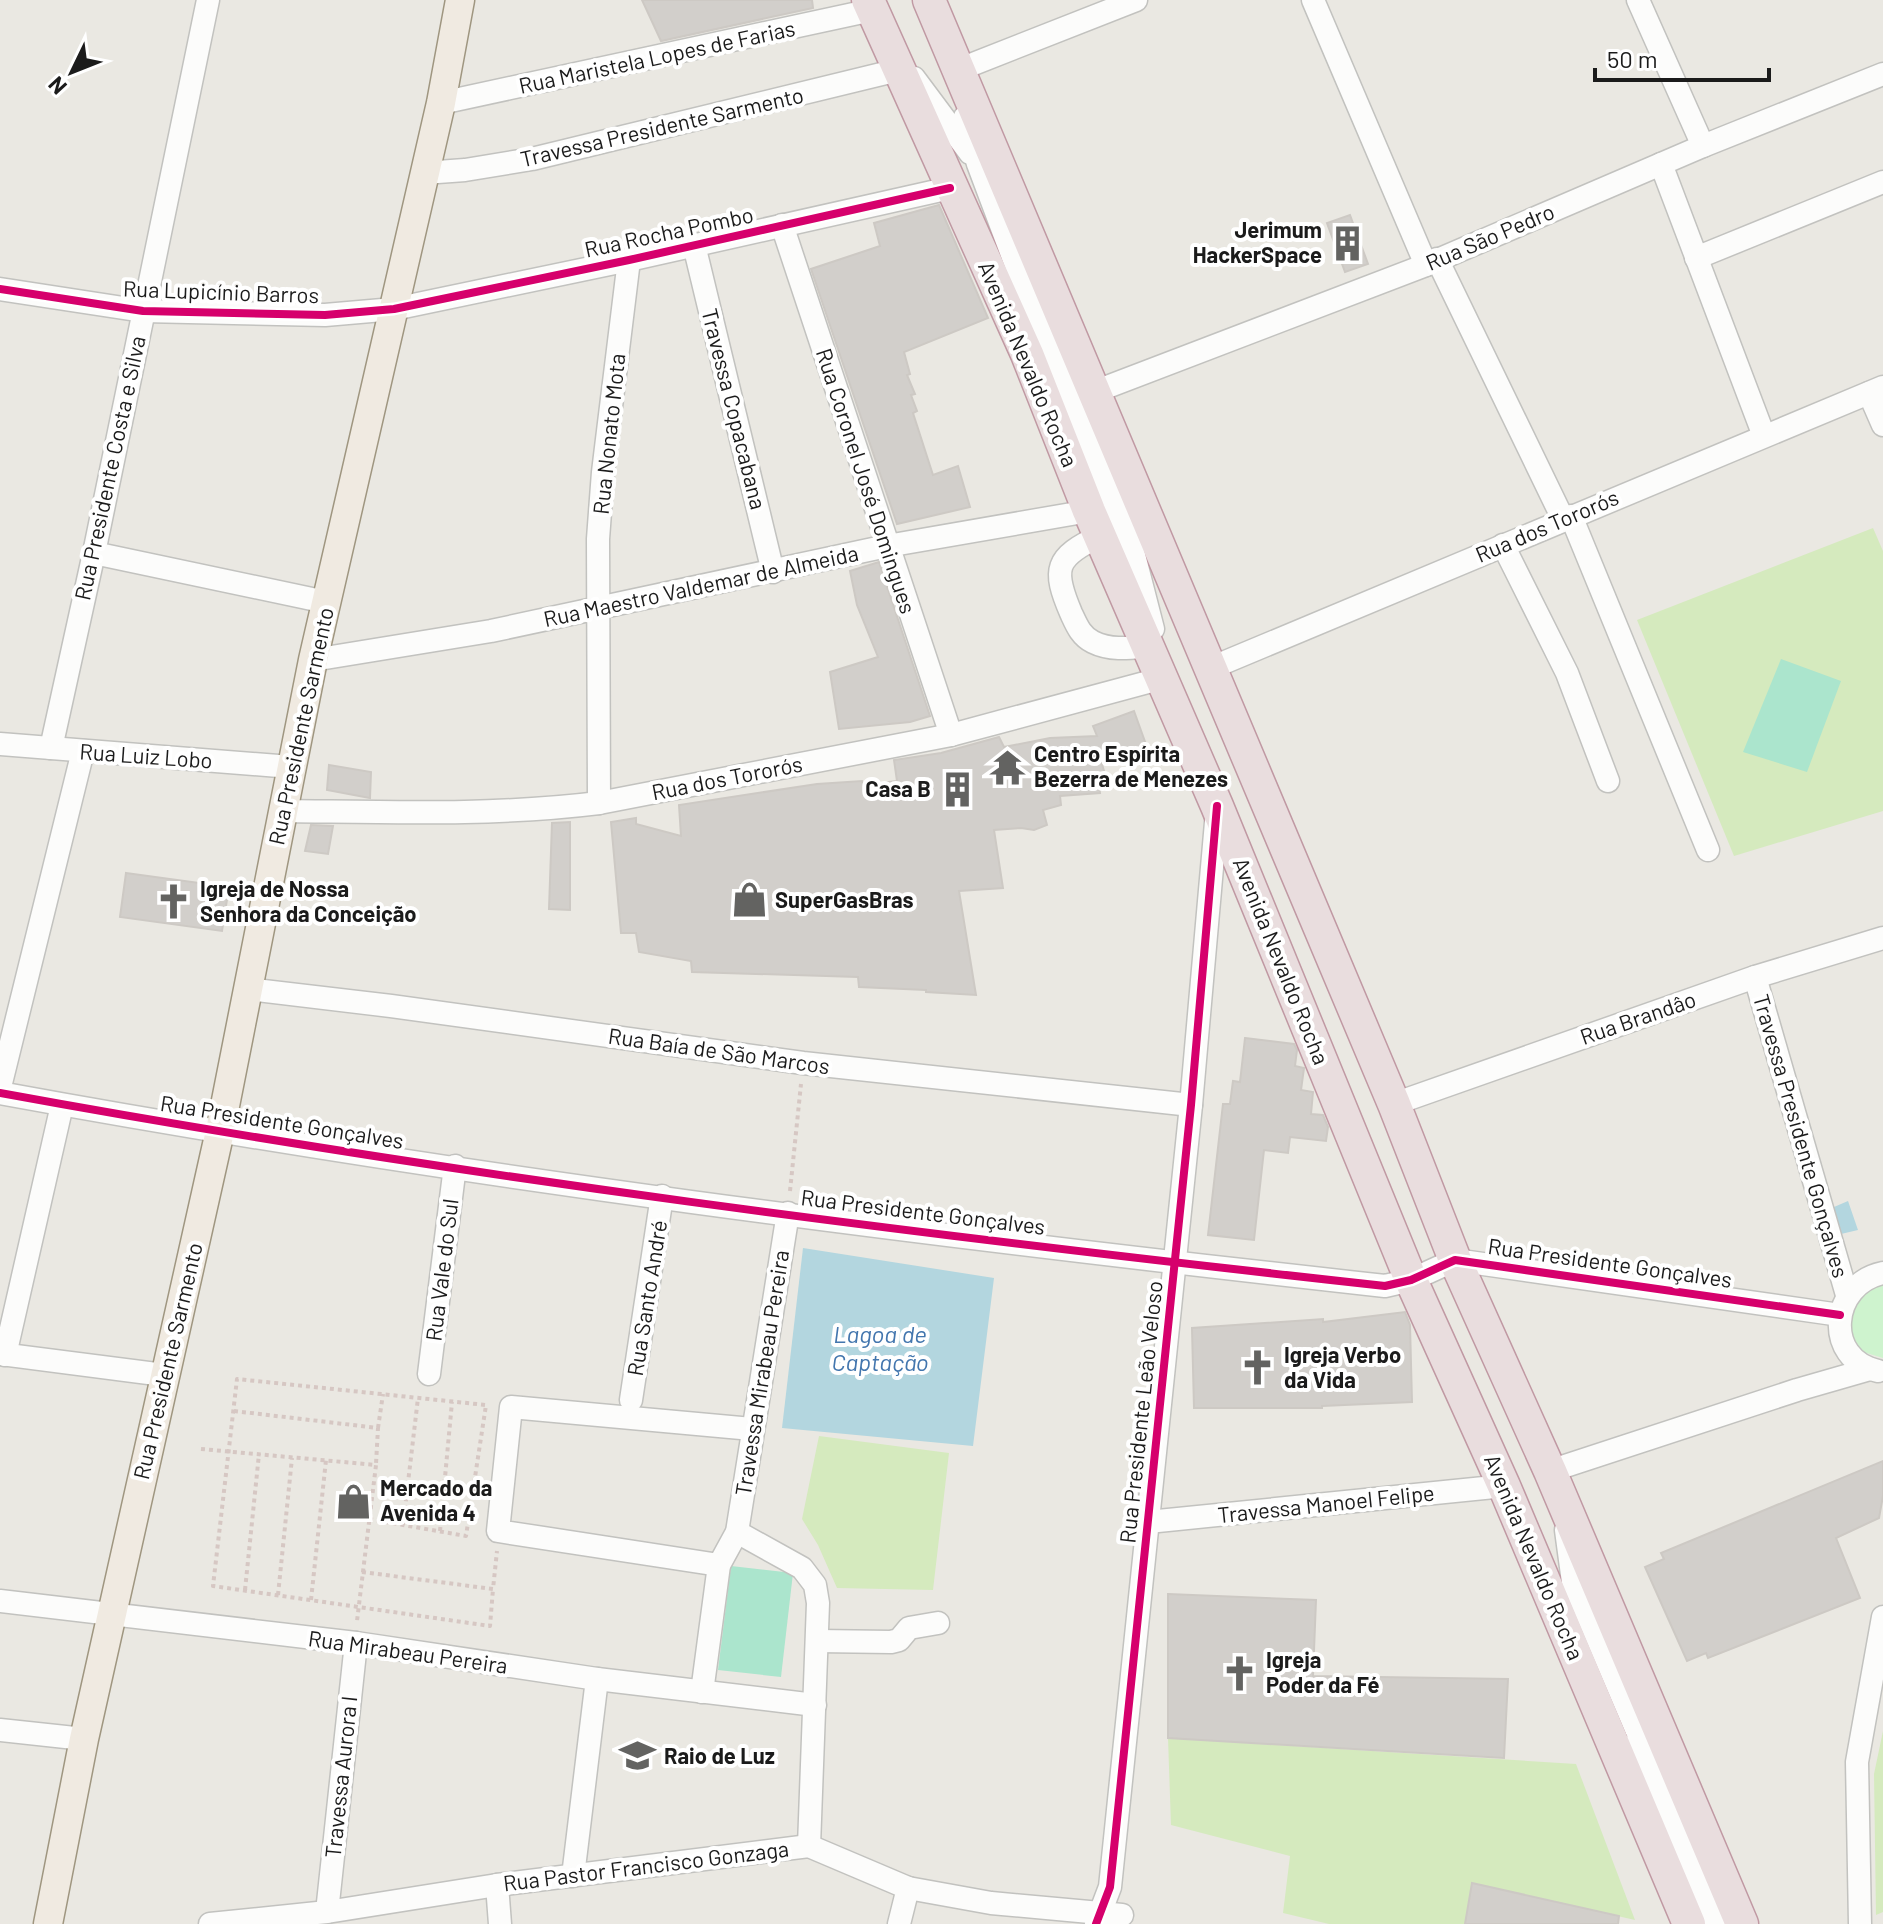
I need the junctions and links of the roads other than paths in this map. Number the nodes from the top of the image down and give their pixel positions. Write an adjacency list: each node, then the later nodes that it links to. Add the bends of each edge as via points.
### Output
1 (208, 0): 25 (street, Rua Presidente Costa e Silva)
2 (460, 0): 11 (main road, Rua Presidente Sarmento)
3 (1136, 0): 9 (street)
4 (1313, 0): 22 (street)
5 (1638, 0): 12 (street)
6 (870, 5): 8 (highway, Avenida Nevaldo Rocha); 11 (street, Rua Maristela Lopes de Farias)
7 (933, 10): 9 (highway); 13 (street)
8 (892, 56): 13 (street); 15 (street, Travessa Presidente Sarmento, via 532,159); 17 (highway, Avenida Nevaldo Rocha)
9 (958, 70): 27 (highway)
10 (1883, 74): 12 (street, Rua São Pedro)
11 (441, 103): 15 (main road, Rua Presidente Sarmento)
12 (1703, 146): 14 (street, Rua São Pedro)
13 (978, 164): 34 (street, via 1046,345)
14 (1661, 164): 20 (street); 22 (street, Rua São Pedro)
15 (424, 173): 24 (main road, Rua Presidente Sarmento)
16 (1883, 182): 20 (street)
17 (950, 188): 18 (street, Rua Rocha Pombo); 31 (highway, Avenida Nevaldo Rocha, via 1027,354)
18 (782, 225): 19 (street, Rua Rocha Pombo); 33 (street, Rua Coronel José Domingues)
19 (694, 245): 21 (street, Rua Rocha Pombo); 36 (street, Travessa Copacabana)
20 (1696, 258): 29 (street)
21 (629, 260): 24 (street, Rua Rocha Pombo); 38 (street, Rua Nonato Mota, via 603,472)
22 (1432, 262): 27 (street, Rua São Pedro); 30 (street)
23 (0, 289): 25 (street, Rua Lupicínio Barros)
24 (394, 309): 25 (street, Rua Lupicínio Barros, via 311,315); 37 (main road, Rua Presidente Sarmento)
25 (143, 311): 35 (street, Rua Presidente Costa e Silva)
26 (1876, 390): 28 (street); 29 (street, Rua dos Tororós)
27 (1094, 392): 41 (highway)
28 (1883, 425)
29 (1764, 436): 30 (street, Rua dos Tororós)
30 (1567, 518): 32 (street, Rua dos Tororós); 52 (street)
31 (1094, 523): 33 (street, Rua Maestro Valdemar de Almeida); 39 (highway, Avenida Nevaldo Rocha); 39 (street, via 1059,571 1059,585 1079,631 1107,647)
32 (1503, 545): 41 (street, Rua dos Tororós); 48 (street, via 1567,673)
33 (887, 546): 36 (street, Rua Maestro Valdemar de Almeida); 43 (street, Rua Coronel José Domingues)
34 (1133, 551): 41 (street); 42 (street)
35 (94, 553): 37 (street); 45 (street, Rua Presidente Costa e Silva)
36 (773, 572): 38 (street, Rua Maestro Valdemar de Almeida)
37 (326, 602): 40 (main road, Rua Presidente Sarmento)
38 (597, 608): 40 (street, Rua Maestro Valdemar de Almeida); 49 (street, Rua Nonato Mota)
39 (1149, 646): 42 (highway, Avenida Nevaldo Rocha)
40 (313, 660): 47 (main road, Rua Presidente Sarmento)
41 (1215, 676): 58 (highway)
42 (1166, 685): 43 (street, Rua dos Tororós); 50 (highway, Avenida Nevaldo Rocha)
43 (951, 735): 49 (street, Rua dos Tororós)
44 (0, 744): 45 (street, Rua Luiz Lobo)
45 (51, 748): 46 (street, Rua Luiz Lobo)
46 (83, 751): 47 (street, Rua Luiz Lobo); 56 (street)
47 (291, 767): 51 (main road, Rua Presidente Sarmento)
48 (1608, 781)
49 (599, 803): 51 (street, Rua dos Tororós, via 469,813)
50 (1217, 806): 60 (street, Rua Presidente Leão Veloso); 68 (highway, Avenida Nevaldo Rocha)
51 (283, 811): 55 (main road, Rua Presidente Sarmento)
52 (1708, 850)
53 (1883, 938): 54 (street, Rua Brandâo)
54 (1755, 977): 58 (street, Rua Brandâo); 69 (street, Travessa Presidente Gonçalves)
55 (248, 989): 60 (street, Rua Baía de São Marcos, via 803,1063); 61 (main road, Rua Presidente Sarmento)
56 (0, 1087)
57 (0, 1093): 59 (street, Rua Presidente Gonçalves)
58 (1394, 1104): 65 (highway)
59 (62, 1105): 61 (street, Rua Presidente Gonçalves); 70 (street)
60 (1191, 1105): 66 (street, Rua Presidente Leão Veloso)
61 (220, 1131): 62 (street, Rua Presidente Gonçalves); 73 (main road, Rua Presidente Sarmento)
62 (455, 1166): 63 (street, Rua Presidente Gonçalves); 72 (street, Rua Vale do Sul)
63 (662, 1196): 64 (street, Rua Presidente Gonçalves); 74 (street, Rua Santo André)
64 (788, 1213): 66 (street, Rua Presidente Gonçalves); 75 (street, Travessa Mirabeau Pereira)
65 (1455, 1260): 68 (street, Rua Presidente Gonçalves); 69 (street, Rua Presidente Gonçalves); 76 (highway)
66 (1174, 1262): 68 (street, Rua Presidente Gonçalves, via 1385,1286); 78 (street, Rua Presidente Leão Veloso)
67 (1883, 1273): 69 (street, via 1868,1277)
68 (1411, 1280): 77 (highway, Avenida Nevaldo Rocha)
69 (1843, 1305): 71 (street, Travessa Presidente Gonçalves, via 1840,1331 1846,1347 1856,1360)
70 (3, 1354): 73 (street)
71 (1877, 1370): 76 (street, via 1797,1390)
72 (429, 1374)
73 (164, 1375): 83 (main road, Rua Presidente Sarmento)
74 (631, 1400)
75 (752, 1429): 79 (street, Travessa Mirabeau Pereira); 80 (street, via 511,1407 498,1531)
76 (1556, 1485): 81 (street); 107 (highway)
77 (1510, 1499): 78 (street, Travessa Manoel Felipe); 81 (street); 105 (highway, Avenida Nevaldo Rocha)
78 (1148, 1522): 96 (street, Rua Presidente Leão Veloso)
79 (737, 1532): 80 (street, Travessa Mirabeau Pereira); 86 (street, via 810,1576 818,1603)
80 (719, 1565): 89 (street, Travessa Mirabeau Pereira)
81 (1573, 1582): 106 (street, via 1636,1729 1658,1766 1664,1805)
82 (0, 1601): 83 (street, Rua Mirabeau Pereira)
83 (112, 1615): 87 (street, Rua Mirabeau Pereira); 92 (main road, Rua Presidente Sarmento)
84 (1883, 1617): 108 (street, via 1857,1762)
85 (938, 1623): 86 (street, via 909,1628 891,1642)
86 (818, 1641): 90 (street)
87 (356, 1643): 88 (street, Rua Mirabeau Pereira); 98 (street, Travessa Aurora I)
88 (597, 1679): 89 (street, Rua Mirabeau Pereira); 94 (street)
89 (702, 1692): 90 (street, Rua Mirabeau Pereira)
90 (815, 1705): 93 (street)
91 (0, 1730): 92 (street)
92 (84, 1739): 101 (main road, Rua Presidente Sarmento)
93 (809, 1846): 94 (street, Rua Pastor Francisco Gonzaga); 97 (street, Rua Pastor Francisco Gonzaga)
94 (573, 1876): 95 (street, Rua Pastor Francisco Gonzaga)
95 (497, 1885): 98 (street, Rua Pastor Francisco Gonzaga); 103 (street)
96 (1110, 1887): 99 (street, Rua Presidente Leão Veloso); 100 (street, Rua Presidente Leão Veloso)
97 (908, 1888): 99 (street, Rua Pastor Francisco Gonzaga); 104 (street)
98 (327, 1912): 102 (street, Rua Pastor Francisco Gonzaga)
99 (1098, 1918): 100 (street, Rua Pastor Francisco Gonzaga)
100 (1121, 1920)
101 (48, 1924)
102 (210, 1924)
103 (500, 1924)
104 (899, 1924)
105 (1689, 1924)
106 (1714, 1924)
107 (1742, 1924)
108 (1860, 1924)

